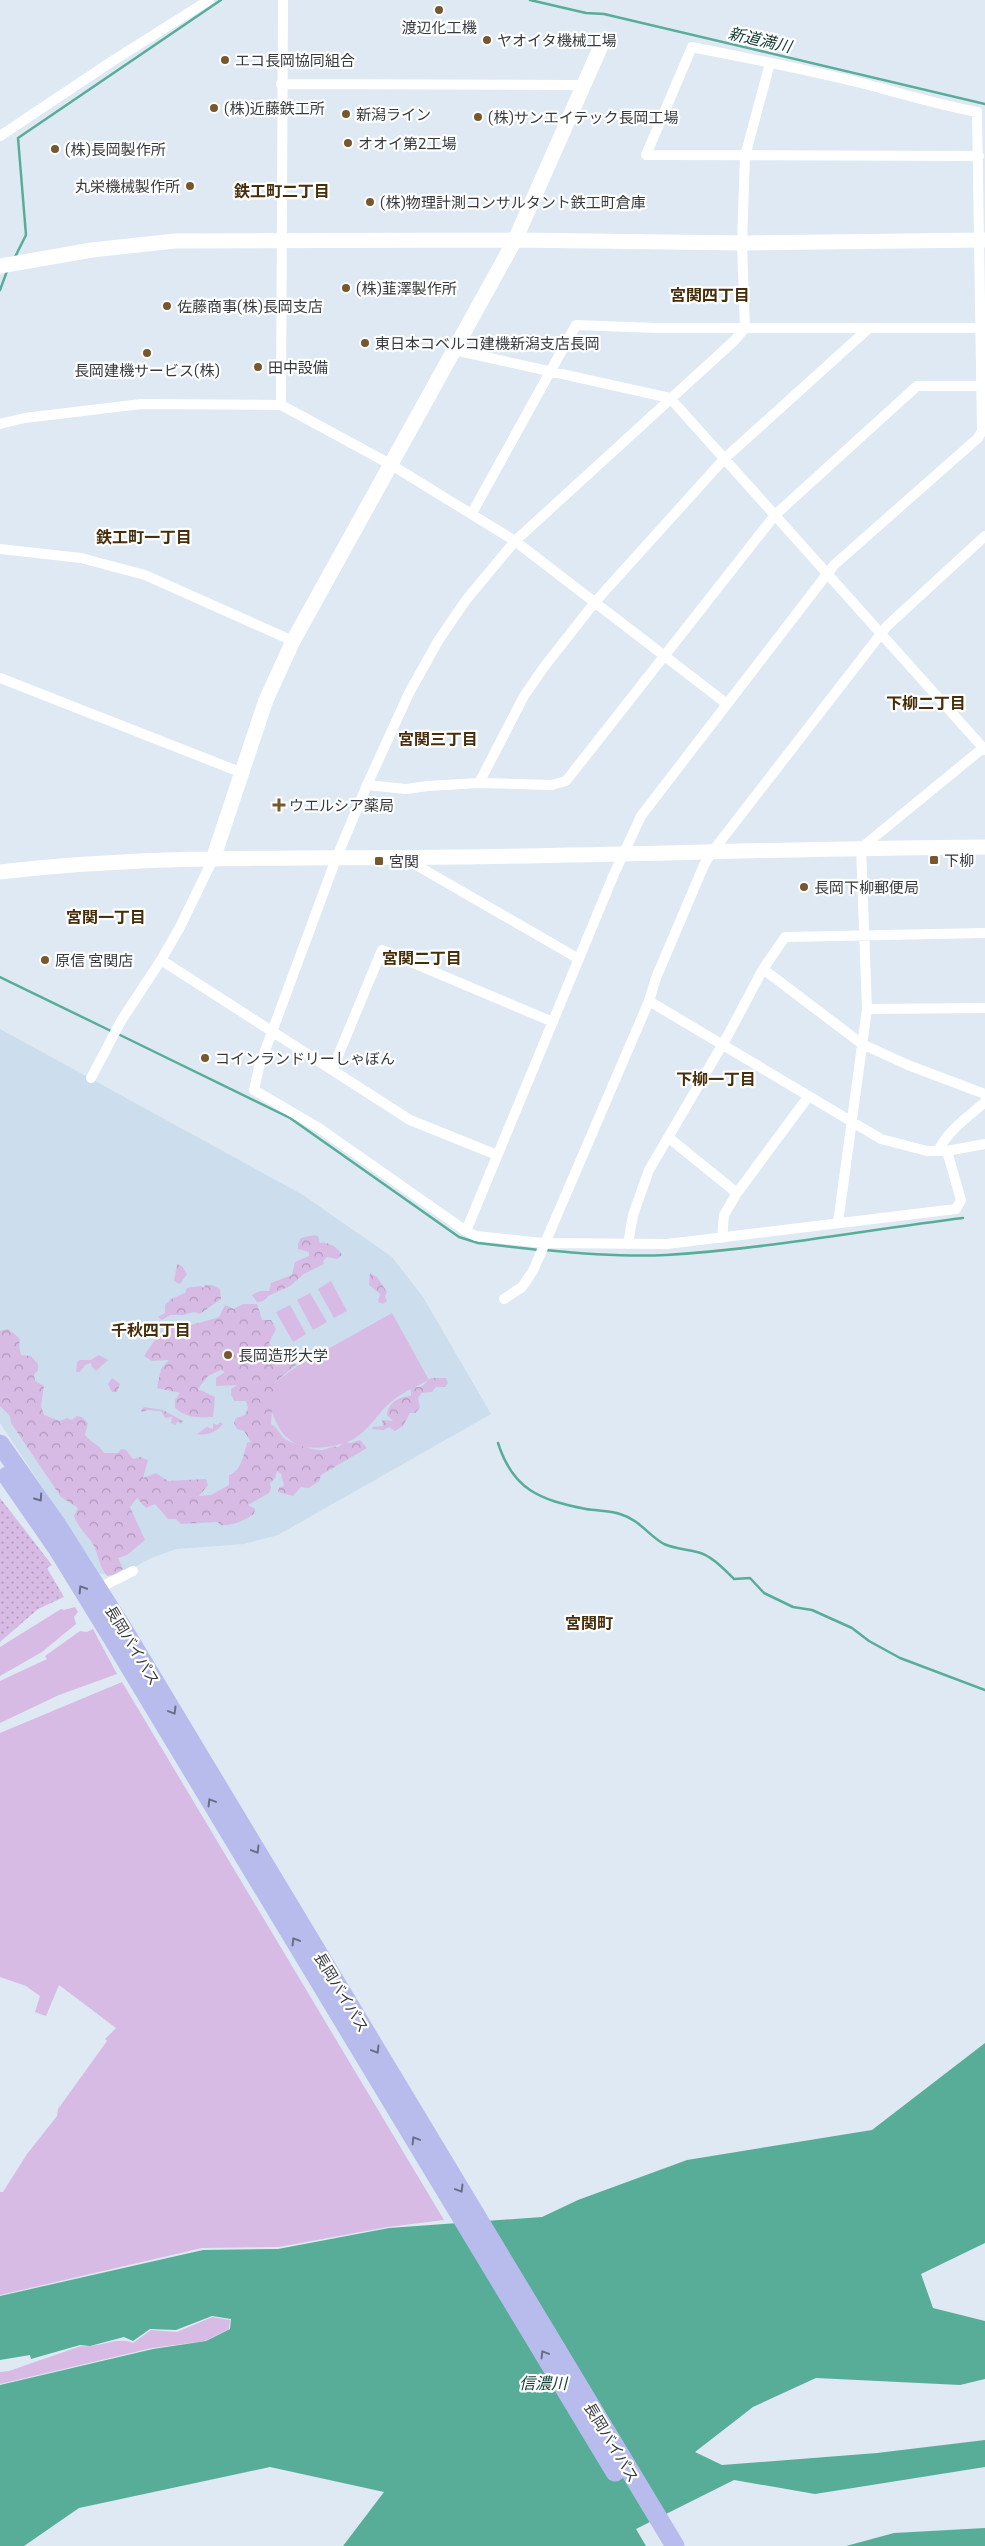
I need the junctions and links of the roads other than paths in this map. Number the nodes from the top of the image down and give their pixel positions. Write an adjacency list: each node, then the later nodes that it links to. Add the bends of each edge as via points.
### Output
1 (209, 0): 7 (street)
2 (284, 0): 5 (street)
3 (600, 46): 6 (street)
4 (770, 63): 8 (street); 8 (street, via 692,47 646,155); 9 (street, via 977,112)
5 (282, 84): 6 (street); 10 (street)
6 (583, 86): 11 (street)
7 (0, 136)
8 (746, 156): 9 (street); 13 (street)
9 (979, 156): 12 (street)
10 (281, 239): 11 (street); 14 (street, via 175,241 92,250); 22 (street)
11 (515, 240): 13 (street); 18 (street)
12 (982, 240): 13 (street); 17 (street)
13 (742, 243): 15 (street)
14 (0, 266)
15 (745, 328): 16 (street); 19 (street, via 576,326); 21 (street)
16 (869, 328): 17 (street); 24 (street)
17 (980, 328): 20 (street)
18 (454, 350): 19 (street); 25 (street)
19 (550, 372): 21 (street); 26 (street)
20 (981, 386): 27 (street, via 917,386); 31 (street, via 982,428 978,438)
21 (670, 398): 24 (street); 29 (street)
22 (281, 405): 23 (street, via 141,404); 25 (street)
23 (0, 424)
24 (724, 459): 27 (street); 32 (street)
25 (390, 464): 26 (street); 34 (street)
26 (472, 513): 29 (street)
27 (775, 515): 31 (street); 35 (street)
28 (985, 536): 33 (street)
29 (515, 541): 32 (street); 41 (street, via 466,600 438,641 409,693)
30 (0, 549): 34 (street, via 81,558 144,576)
31 (828, 573): 33 (street); 37 (street)
32 (595, 602): 35 (street); 40 (street, via 524,696)
33 (881, 633): 38 (street); 44 (street)
34 (293, 641): 39 (street, via 266,700)
35 (665, 656): 37 (street); 40 (street, via 566,782 552,785)
36 (0, 678): 39 (street)
37 (727, 704): 45 (street, via 641,816)
38 (984, 749): 43 (street)
39 (240, 772): 47 (street)
40 (479, 783): 41 (street, via 406,790)
41 (367, 785): 48 (street)
42 (985, 847): 43 (street)
43 (861, 848): 44 (street); 51 (street)
44 (712, 852): 45 (street); 55 (street, via 656,978)
45 (624, 854): 46 (street); 52 (street)
46 (402, 857): 48 (street); 52 (street)
47 (213, 859): 48 (street); 49 (street); 53 (street)
48 (336, 859): 59 (street)
49 (0, 872)
50 (985, 933): 51 (street)
51 (864, 935): 54 (street, via 785,937); 57 (street)
52 (579, 959): 58 (street)
53 (161, 960): 59 (street); 63 (street, via 121,1021)
54 (763, 969): 60 (street); 61 (street)
55 (649, 1001): 61 (street); 76 (street)
56 (985, 1008): 57 (street)
57 (866, 1009): 60 (street)
58 (553, 1022): 62 (street, via 382,950); 71 (street)
59 (272, 1032): 62 (street); 74 (street, via 254,1090 319,1128)
60 (862, 1044): 64 (street); 67 (street)
61 (722, 1045): 65 (street); 68 (street)
62 (332, 1070): 71 (street, via 410,1120)
63 (91, 1078)
64 (985, 1094)
65 (808, 1097): 67 (street); 72 (street)
66 (985, 1102): 70 (street, via 944,1139)
67 (851, 1123): 70 (street, via 894,1144); 73 (street)
68 (669, 1138): 72 (street); 77 (street, via 643,1184)
69 (985, 1144): 70 (street)
70 (943, 1151): 73 (street, via 961,1200 956,1210)
71 (497, 1155): 74 (street)
72 (737, 1193): 75 (street, via 724,1215)
73 (838, 1223): 75 (street)
74 (466, 1231): 76 (street, via 476,1236)
75 (722, 1238): 77 (street)
76 (543, 1243): 77 (street); 78 (street, via 527,1282)
77 (628, 1244)
78 (504, 1299)
79 (0, 1444): 85 (highway, 長岡バイパス, one-way to 85, via 57,1525)
80 (0, 1466): 82 (highway, 長岡バイパス)
81 (0, 1481): 82 (street)
82 (43, 1528): 85 (highway, 長岡バイパス, one-way to 82)
83 (133, 1571): 84 (street)
84 (107, 1584)
85 (114, 1628): 86 (highway, 長岡バイパス, one-way to 85); 87 (highway, 長岡バイパス, one-way to 87)
86 (660, 2546)
87 (675, 2546)

